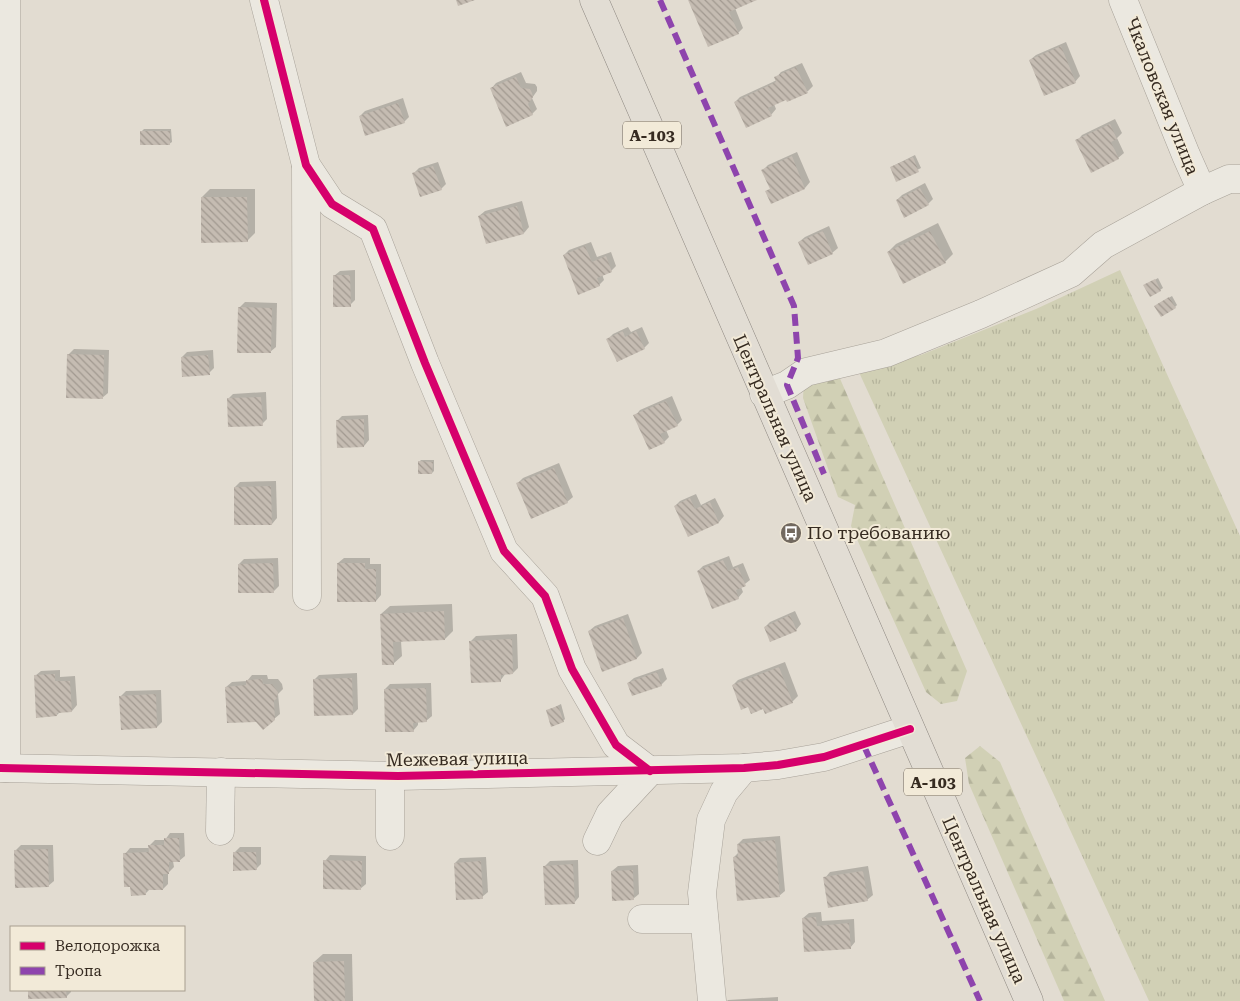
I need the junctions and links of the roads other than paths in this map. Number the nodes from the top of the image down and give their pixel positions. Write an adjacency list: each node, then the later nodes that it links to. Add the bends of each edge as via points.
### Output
1 (6, 0): 11 (street)
2 (264, 0): 5 (street)
3 (594, 0): 8 (main road, Центральная улица / А-103)
4 (1123, 0): 7 (street, Чкаловская улица)
5 (306, 165): 9 (street); 13 (street, via 332,204 374,229 429,372 504,551 545,596 572,669 616,745)
6 (1240, 179): 7 (street, via 1229,179)
7 (1202, 191): 8 (street, via 1103,245 1071,272 1035,289 886,353 806,372 787,385)
8 (764, 394): 10 (main road, Центральная улица / А-103)
9 (307, 596)
10 (910, 729): 12 (street, Межевая улица, via 824,757); 22 (main road, Центральная улица / А-103)
11 (3, 768): 14 (street, Межевая улица)
12 (744, 768): 13 (street, Межевая улица); 20 (street, via 724,792 711,820 702,893)
13 (650, 771): 15 (street, Межевая улица); 18 (street, via 610,814)
14 (221, 772): 15 (street, Межевая улица); 16 (street)
15 (390, 776): 17 (street)
16 (220, 832)
17 (390, 836)
18 (597, 841)
19 (642, 919): 20 (street)
20 (704, 919): 21 (street)
21 (712, 1001)
22 (1029, 1001)

